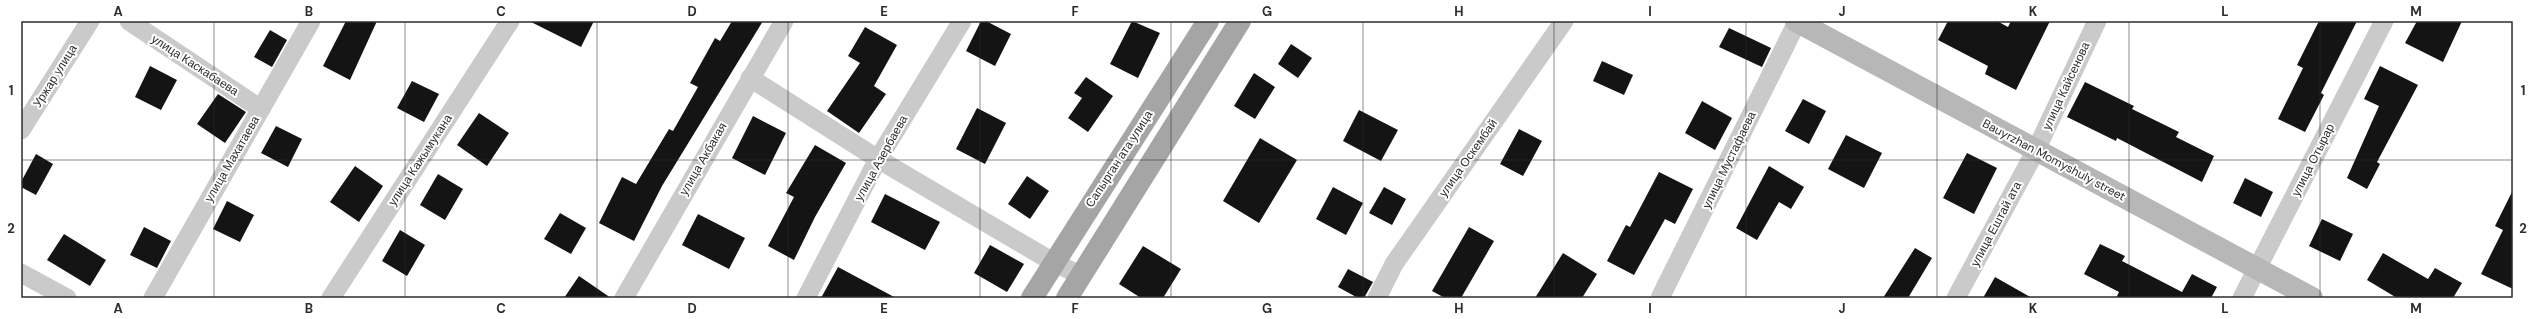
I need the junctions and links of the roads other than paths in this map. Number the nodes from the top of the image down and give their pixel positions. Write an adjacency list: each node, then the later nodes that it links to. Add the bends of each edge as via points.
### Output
1 (90, 21): 15 (street, Уржар улица)
2 (129, 21): 14 (street, улица Каскабаева)
3 (311, 21): 14 (street, улица Махатаева)
4 (510, 21): 24 (street, улица Кажымукана)
5 (784, 21): 13 (street, улица Акбакая)
6 (962, 21): 17 (street, улица Азербаева)
7 (1208, 21): 18 (main road, Сапырган ата улица)
8 (1240, 21): 21 (main road)
9 (1564, 21): 29 (street, улица Оскембай, via 1394,264)
10 (1797, 21): 16 (street, Bauyrzhan Momyshuly street); 30 (street, улица Мустафаева)
11 (2097, 21): 16 (street, улица Кайсенова)
12 (2384, 21): 19 (street, улица Отырар)
13 (750, 78): 17 (street); 25 (street, улица Акбакая)
14 (261, 108): 23 (street, улица Махатаева)
15 (21, 130)
16 (2036, 150): 19 (street, Bauyrzhan Momyshuly street); 31 (street, улица Ештай ата)
17 (878, 159): 18 (street); 26 (street, улица Азербаева)
18 (1053, 262): 21 (street); 27 (main road, Сапырган ата улица)
19 (2257, 269): 32 (street, улица Отырар); 33 (street, Bauyrzhan Momyshuly street)
20 (21, 274): 22 (street)
21 (1080, 275): 28 (main road)
22 (67, 298)
23 (153, 298)
24 (331, 298)
25 (624, 298)
26 (806, 298)
27 (1032, 298)
28 (1067, 298)
29 (1377, 298)
30 (1660, 298)
31 (1956, 298)
32 (2242, 298)
33 (2312, 298)

